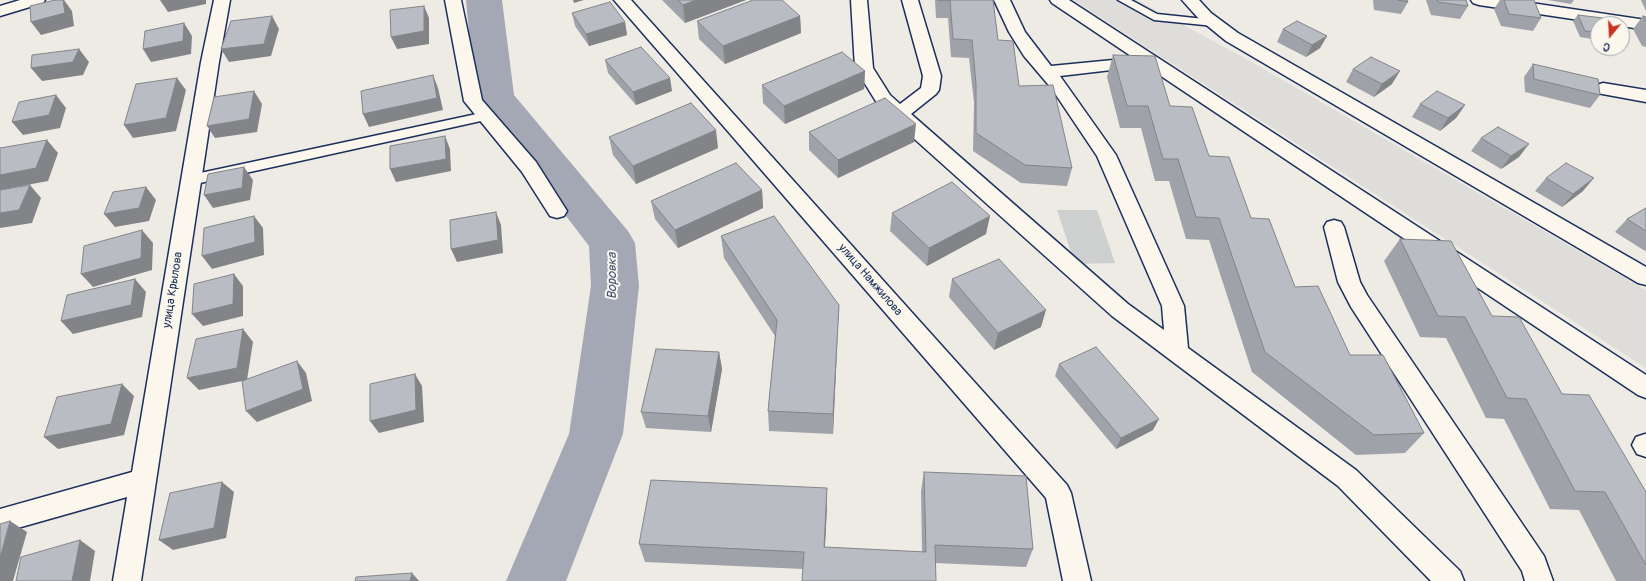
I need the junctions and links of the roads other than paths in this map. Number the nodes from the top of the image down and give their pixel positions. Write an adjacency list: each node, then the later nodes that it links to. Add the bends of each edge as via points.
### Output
1 (37, 0): 12 (street)
2 (222, 0): 21 (street, улица Крылова)
3 (453, 0): 20 (street, via 474,101)
4 (622, 0): 30 (street, улица Намжилова, via 1058,493)
5 (859, 0): 19 (street, via 864,68 883,99)
6 (910, 0): 19 (street, via 932,76 930,90 926,95)
7 (1002, 0): 16 (street, via 1017,32)
8 (1058, 0): 15 (street)
9 (1123, 0): 13 (lane, via 1154,18)
10 (1190, 0): 13 (street)
11 (1479, 0): 14 (street)
12 (0, 11)
13 (1214, 23): 24 (street, via 1232,37)
14 (1646, 24)
15 (1152, 62): 16 (street); 26 (street)
16 (1047, 72): 25 (street, via 1106,155 1173,306)
17 (1603, 89): 18 (street)
18 (1646, 96)
19 (898, 114): 25 (street, via 1120,310)
20 (486, 116): 21 (lane); 22 (street, via 529,167)
21 (191, 180): 27 (street, улица Крылова)
22 (557, 211)
23 (1334, 227): 32 (street, via 1349,282 1359,301 1534,565)
24 (1646, 277)
25 (1177, 352): 31 (street, via 1347,478)
26 (1646, 388)
27 (142, 481): 28 (street); 29 (street, улица Крылова)
28 (0, 521)
29 (127, 581)
30 (1077, 581)
31 (1450, 581)
32 (1539, 581)

